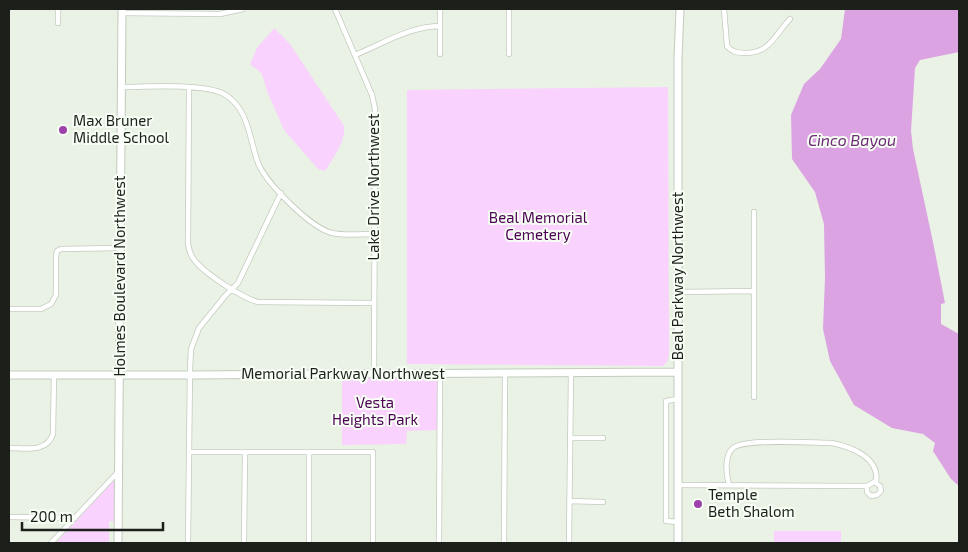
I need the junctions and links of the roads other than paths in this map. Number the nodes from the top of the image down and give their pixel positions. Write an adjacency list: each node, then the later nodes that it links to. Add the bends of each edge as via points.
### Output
1 (58, 9): 10 (street)
2 (243, 9): 8 (street, via 220,14)
3 (335, 9): 14 (street, Lake Drive Northwest)
4 (440, 9): 11 (street)
5 (509, 9): 13 (street)
6 (680, 9): 23 (street, Beal Parkway Northwest)
7 (724, 9): 9 (street, via 727,46 736,53 762,51)
8 (122, 11): 15 (street, Holmes Boulevard Northwest)
9 (790, 19)
10 (58, 22)
11 (440, 26): 12 (street); 14 (street, via 414,30)
12 (440, 54)
13 (509, 54)
14 (356, 55): 19 (street, Lake Drive Northwest, via 375,109)
15 (122, 87): 16 (street); 20 (street, Holmes Boulevard Northwest)
16 (189, 88): 17 (street, via 219,92 236,104 247,124 260,167); 21 (street, via 189,248 196,263)
17 (281, 193): 19 (street, via 310,220 328,231); 21 (street, via 238,283)
18 (754, 212): 22 (street)
19 (374, 234): 24 (street, Lake Drive Northwest)
20 (120, 248): 25 (street, via 61,249 56,256 56,294 51,304 41,309); 34 (street, Holmes Boulevard Northwest)
21 (232, 289): 24 (street, via 246,299 263,303); 33 (street, via 199,328 191,349)
22 (754, 291): 23 (street); 35 (street)
23 (678, 292): 27 (street, Beal Parkway Northwest)
24 (374, 303): 30 (street, Lake Drive Northwest)
25 (9, 308)
26 (570, 372): 27 (street, Memorial Parkway Northwest); 29 (street, Memorial Parkway Northwest); 37 (street)
27 (678, 372): 36 (street, Beal Parkway Northwest)
28 (440, 373): 29 (street, Memorial Parkway Northwest); 30 (street, Memorial Parkway Northwest); 61 (street)
29 (505, 373): 62 (street)
30 (374, 374): 33 (street, Memorial Parkway Northwest)
31 (9, 375): 32 (street, Memorial Parkway Northwest)
32 (54, 375): 34 (street, Memorial Parkway Northwest); 40 (street, via 52,439 40,448)
33 (190, 375): 34 (street, Memorial Parkway Northwest); 42 (street)
34 (119, 376): 45 (street, Holmes Boulevard Northwest)
35 (754, 397)
36 (678, 399): 47 (street, Beal Parkway Northwest); 54 (street, via 666,401 666,521)
37 (570, 438): 38 (street); 50 (street)
38 (603, 438)
39 (728, 443): 41 (street)
40 (9, 448)
41 (733, 448): 46 (street, via 752,442 839,444 872,462 877,473); 48 (street, via 727,463)
42 (189, 452): 43 (street); 57 (street)
43 (245, 452): 44 (street); 58 (street)
44 (309, 452): 59 (street); 60 (street, via 373,452)
45 (118, 471): 53 (street); 56 (street, Holmes Boulevard Northwest)
46 (876, 482): 49 (street); 49 (street, via 881,488 877,495 869,494)
47 (678, 485): 48 (street); 54 (street, Beal Parkway Northwest)
48 (728, 485): 49 (street)
49 (867, 486)
50 (569, 501): 51 (street); 63 (street)
51 (603, 502)
52 (9, 517): 53 (street)
53 (75, 518): 55 (street)
54 (678, 522): 64 (street, Beal Parkway Northwest)
55 (51, 543)
56 (118, 543)
57 (188, 543)
58 (244, 543)
59 (309, 543)
60 (373, 543)
61 (439, 543)
62 (504, 543)
63 (569, 543)
64 (678, 543)

